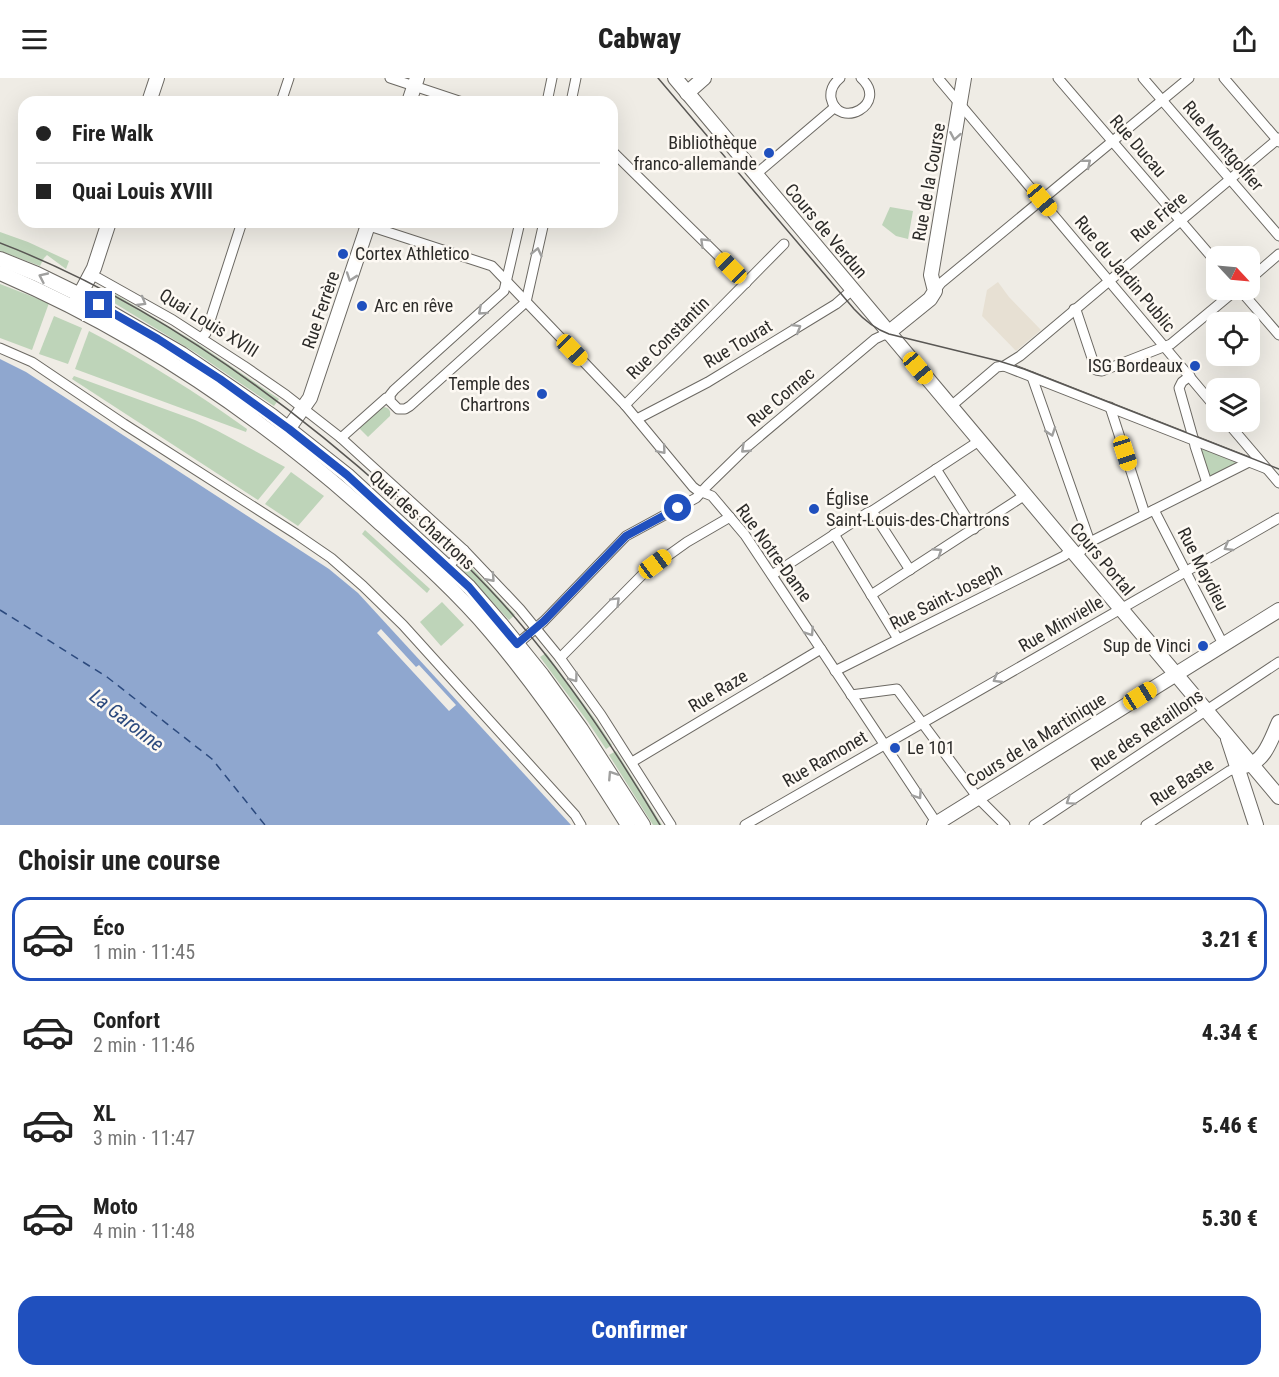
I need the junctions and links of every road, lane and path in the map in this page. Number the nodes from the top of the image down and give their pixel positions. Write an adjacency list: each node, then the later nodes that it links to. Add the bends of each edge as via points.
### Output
1 (157, 78): 18 (main road)
2 (289, 78): 19 (street)
3 (390, 78): 16 (street)
4 (552, 78): 21 (street)
5 (576, 78): 22 (street)
6 (675, 78): 17 (main road, Cours de Verdun)
7 (704, 78): 17 (main road)
8 (838, 78): 25 (street, via 831,90)
9 (938, 78): 24 (street, Rue du Jardin Public)
10 (964, 78): 24 (main road, Rue de la Course)
11 (1058, 78): 27 (street, Rue Ducau)
12 (1143, 78): 23 (street, Rue Montgolfier)
13 (1189, 78): 23 (street)
14 (1224, 78): 26 (street)
15 (865, 79): 25 (street, via 870,93 863,109 846,113)
16 (416, 82): 20 (street)
17 (687, 93): 29 (main road, Cours de Verdun)
18 (151, 96)
19 (283, 96)
20 (448, 96)
21 (548, 96)
22 (572, 96)
23 (1162, 100): 27 (street); 30 (street, Rue Montgolfier)
24 (960, 104): 31 (street, Rue du Jardin Public); 51 (main road, Rue de la Course, one-way to 51, via 931,274)
25 (835, 107): 29 (street)
26 (1278, 140): 30 (street, Rue Frère)
27 (1113, 141): 31 (street, one-way to 27); 32 (street, Rue Ducau)
28 (618, 157): 49 (street, one-way to 28)
29 (755, 175): 50 (main road, Cours de Verdun)
30 (1230, 179): 32 (street, Rue Frère); 39 (street, Rue Montgolfier)
31 (1042, 200): 47 (street, Rue du Jardin Public); 51 (street)
32 (1181, 220): 41 (street, Rue Ducau); 47 (street, Rue Frère)
33 (107, 228): 46 (main road)
34 (240, 228): 59 (street, via 206,333)
35 (363, 228): 70 (main road, Rue Ferrère, one-way to 70)
36 (380, 228): 48 (street, Rue Notre-Dame, via 492,266)
37 (519, 228): 48 (street)
38 (543, 228): 55 (street, one-way to 38)
39 (1279, 236)
40 (784, 244): 49 (street, Rue Constantin)
41 (1206, 250)
42 (1279, 254): 44 (street)
43 (0, 259): 54 (main road, one-way to 43, via 37,274)
44 (1260, 270)
45 (0, 273): 54 (main road)
46 (91, 274): 54 (main road); 59 (street, Quai Louis XVIII, one-way to 59)
47 (1109, 280): 56 (street, Rue Frère); 60 (street, Rue du Jardin Public)
48 (507, 282): 55 (street, Rue Notre-Dame); 66 (street, one-way to 66, via 504,291 394,390)
49 (746, 283): 67 (street, Rue Constantin)
50 (852, 290): 57 (main road, Cours de Verdun); 71 (street, Rue Tourat, one-way to 50, via 708,382 836,304)
51 (935, 291): 57 (main road)
52 (1226, 300): 60 (street)
53 (1247, 300): 58 (street)
54 (77, 301): 73 (main road)
55 (526, 302): 66 (street, via 410,406 398,410); 67 (street, Rue Notre-Dame)
56 (1074, 309): 60 (street, via 1096,370); 62 (street, Rue Frère)
57 (888, 333): 68 (main road, Cours de Verdun); 82 (street, Rue Cornac, one-way to 82, via 875,339 748,446)
58 (1279, 335)
59 (201, 338): 70 (street, Quai Louis XVIII)
60 (1165, 347): 64 (street, Rue du Jardin Public)
61 (0, 348): 121 (street, via 32,362 331,558 403,625)
62 (1004, 366): 63 (street); 68 (street, Rue Frère)
63 (1032, 376): 69 (street); 90 (street, one-way to 90)
64 (1190, 376): 65 (street, Rue du Jardin Public); 76 (street, via 1179,388)
65 (1206, 396)
66 (390, 398): 74 (street)
67 (625, 405): 71 (street, Rue Notre-Dame)
68 (950, 406): 75 (main road, Cours Portal)
69 (1110, 407): 76 (street); 85 (street, Rue Maydieu)
70 (304, 409): 73 (main road, Rue Ferrère); 74 (street, Quai Louis XVIII)
71 (637, 419): 82 (street, Rue Notre-Dame, one-way to 82)
72 (1236, 432): 78 (street)
73 (285, 434): 95 (main road, Quai des Chartrons, via 347,475)
74 (341, 438): 91 (street, Quai des Chartrons)
75 (979, 441): 79 (street); 83 (main road, Cours Portal)
76 (1194, 441): 77 (street); 80 (street)
77 (1249, 462): 78 (street); 80 (street, Rue Saint-Joseph)
78 (1267, 469): 81 (street)
79 (936, 470): 84 (street); 88 (street)
80 (1207, 483): 85 (street, Rue Saint-Joseph)
81 (1279, 483)
82 (701, 492): 86 (street, Rue Notre-Dame, via 712,496); 100 (street, Rue Cornac, via 626,536)
83 (1025, 495): 88 (street); 92 (main road, Cours Portal)
84 (872, 512): 89 (street); 93 (street)
85 (1150, 512): 90 (street, Rue Saint-Joseph); 94 (street, Rue Maydieu)
86 (730, 517): 96 (street, Rue Notre-Dame); 105 (street, one-way to 86, via 645,572)
87 (1279, 518): 94 (street, Rue Minvielle, one-way to 94)
88 (974, 529): 93 (street, one-way to 88)
89 (834, 534): 96 (street); 97 (street)
90 (1090, 542): 92 (street, Rue Saint-Joseph)
91 (464, 550): 95 (street); 100 (street, Quai des Chartrons, one-way to 100)
92 (1073, 553): 98 (main road, Cours Portal); 101 (street, Rue Saint-Joseph)
93 (910, 570): 97 (street)
94 (1186, 571): 98 (street, Rue Minvielle); 102 (street, Rue Maydieu)
95 (443, 572): 103 (main road, Quai des Chartrons, via 469,587)
96 (772, 575): 104 (street, Rue Notre-Dame, one-way to 104)
97 (871, 595): 101 (street)
98 (1121, 609): 108 (main road, Cours Portal); 111 (street, Rue Minvielle, one-way to 111)
99 (1279, 610): 102 (main road, Cours de la Martinique)
100 (536, 628): 103 (street, Rue Cornac); 105 (street, Quai des Chartrons)
101 (898, 639): 107 (street, Rue Saint-Joseph)
102 (1223, 644): 108 (main road, Cours de la Martinique)
103 (512, 648): 122 (main road, Quai des Chartrons); 123 (main road, Quai des Chartrons, one-way to 103, via 581,729)
104 (821, 649): 107 (street, Rue Notre-Dame); 115 (street, Rue Raze)
105 (560, 658): 115 (street, Quai des Chartrons, one-way to 115)
106 (1279, 662): 110 (street, Rue des Retaillons)
107 (835, 671): 109 (street, Rue Notre-Dame)
108 (1176, 674): 110 (main road, Cours Portal); 119 (main road, Cours de la Martinique)
109 (851, 695): 111 (street, via 897,689); 114 (street, Rue Notre-Dame)
110 (1206, 710): 113 (main road, Cours Portal); 127 (street, Rue des Retaillons, one-way to 127)
111 (922, 722): 114 (street, Rue Ramonet); 119 (street)
112 (1279, 722): 116 (main road, via 1262,756)
113 (1226, 734): 116 (main road, Cours Portal); 117 (main road, Cours Portal)
114 (884, 744): 120 (street, Rue Notre-Dame, one-way to 120); 125 (street, Rue Ramonet)
115 (632, 762): 124 (street, Quai des Chartrons)
116 (1252, 765): 117 (main road); 118 (main road, Cours Portal)
117 (1237, 768): 128 (street, Rue Baste); 129 (main road, Cours Portal)
118 (1279, 797)
119 (978, 798): 120 (main road, Cours de la Martinique); 126 (street)
120 (936, 824)
121 (581, 825)
122 (628, 825)
123 (643, 825)
124 (671, 825)
125 (745, 825)
126 (1005, 825)
127 (1034, 825)
128 (1146, 825)
129 (1256, 825)

